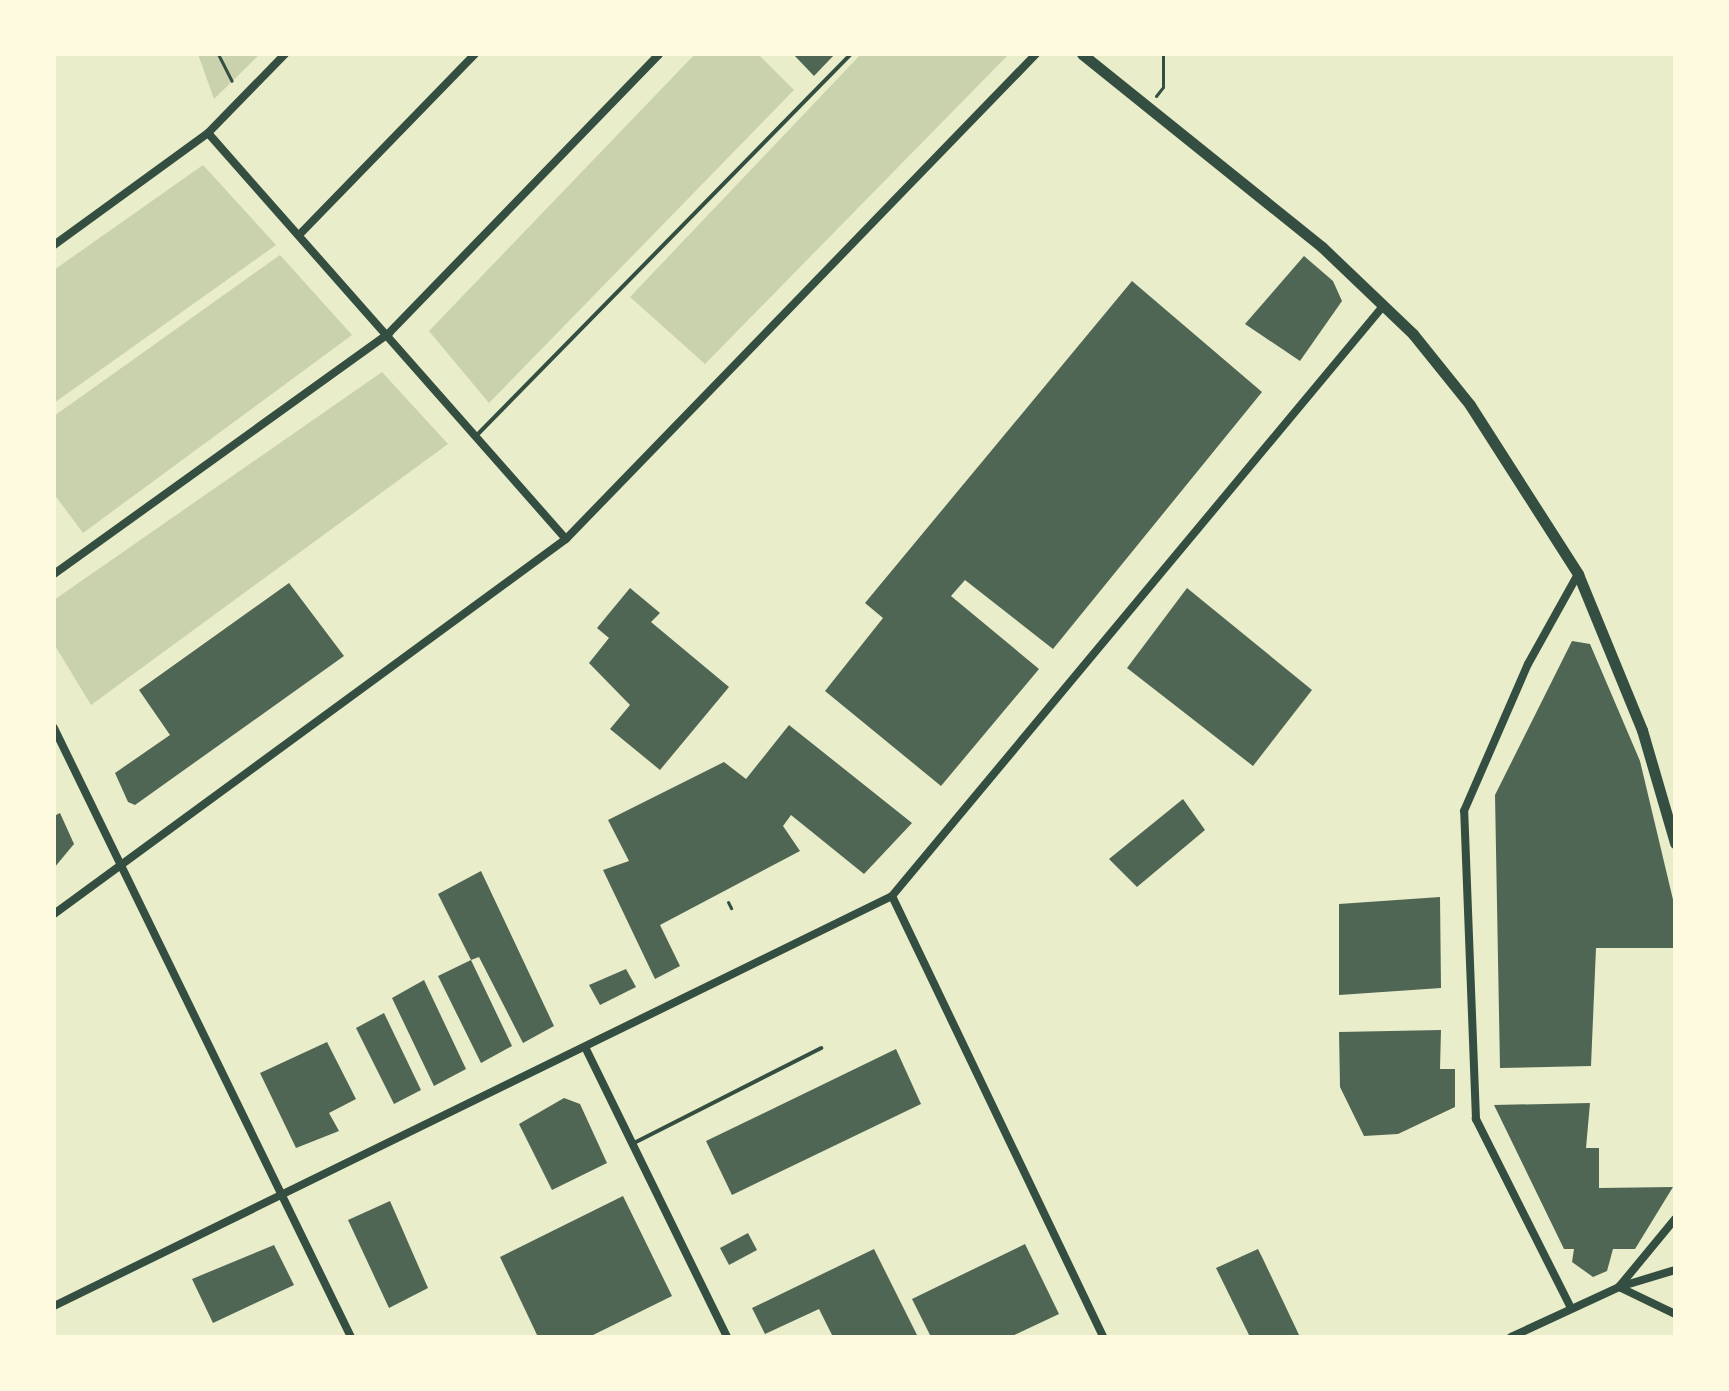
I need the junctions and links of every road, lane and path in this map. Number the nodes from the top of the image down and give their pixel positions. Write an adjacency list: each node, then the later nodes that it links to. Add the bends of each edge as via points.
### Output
1 (218, 54): 9 (path)
2 (285, 54): 11 (street)
3 (475, 54): 12 (street)
4 (659, 54): 15 (street)
5 (851, 54): 16 (lane)
6 (1036, 54): 17 (street)
7 (1082, 54): 10 (main road)
8 (1163, 54): 10 (path, via 1163,87)
9 (232, 81)
10 (1146, 108): 14 (main road)
11 (208, 133): 12 (street); 13 (street)
12 (300, 234): 15 (street)
13 (54, 245)
14 (1384, 305): 19 (main road, via 1470,405); 23 (street)
15 (389, 333): 16 (street); 18 (street)
16 (477, 435): 17 (street)
17 (566, 539): 22 (street)
18 (54, 574)
19 (1578, 574): 21 (main road, via 1642,730); 35 (street, via 1528,664 1464,811 1476,1119)
20 (54, 728): 22 (street)
21 (1675, 843)
22 (121, 864): 26 (street); 30 (street)
23 (892, 896): 28 (street); 39 (street)
24 (728, 902): 25 (path)
25 (731, 908)
26 (54, 914)
27 (821, 1048): 29 (lane)
28 (586, 1049): 29 (street); 30 (street)
29 (632, 1144): 38 (street)
30 (282, 1197): 34 (street); 37 (street)
31 (1675, 1219): 33 (street)
32 (1675, 1270): 33 (street)
33 (1619, 1287): 35 (street); 36 (street)
34 (54, 1306)
35 (1571, 1308): 40 (street)
36 (1675, 1314)
37 (351, 1337)
38 (727, 1337)
39 (1103, 1337)
40 (1511, 1337)

